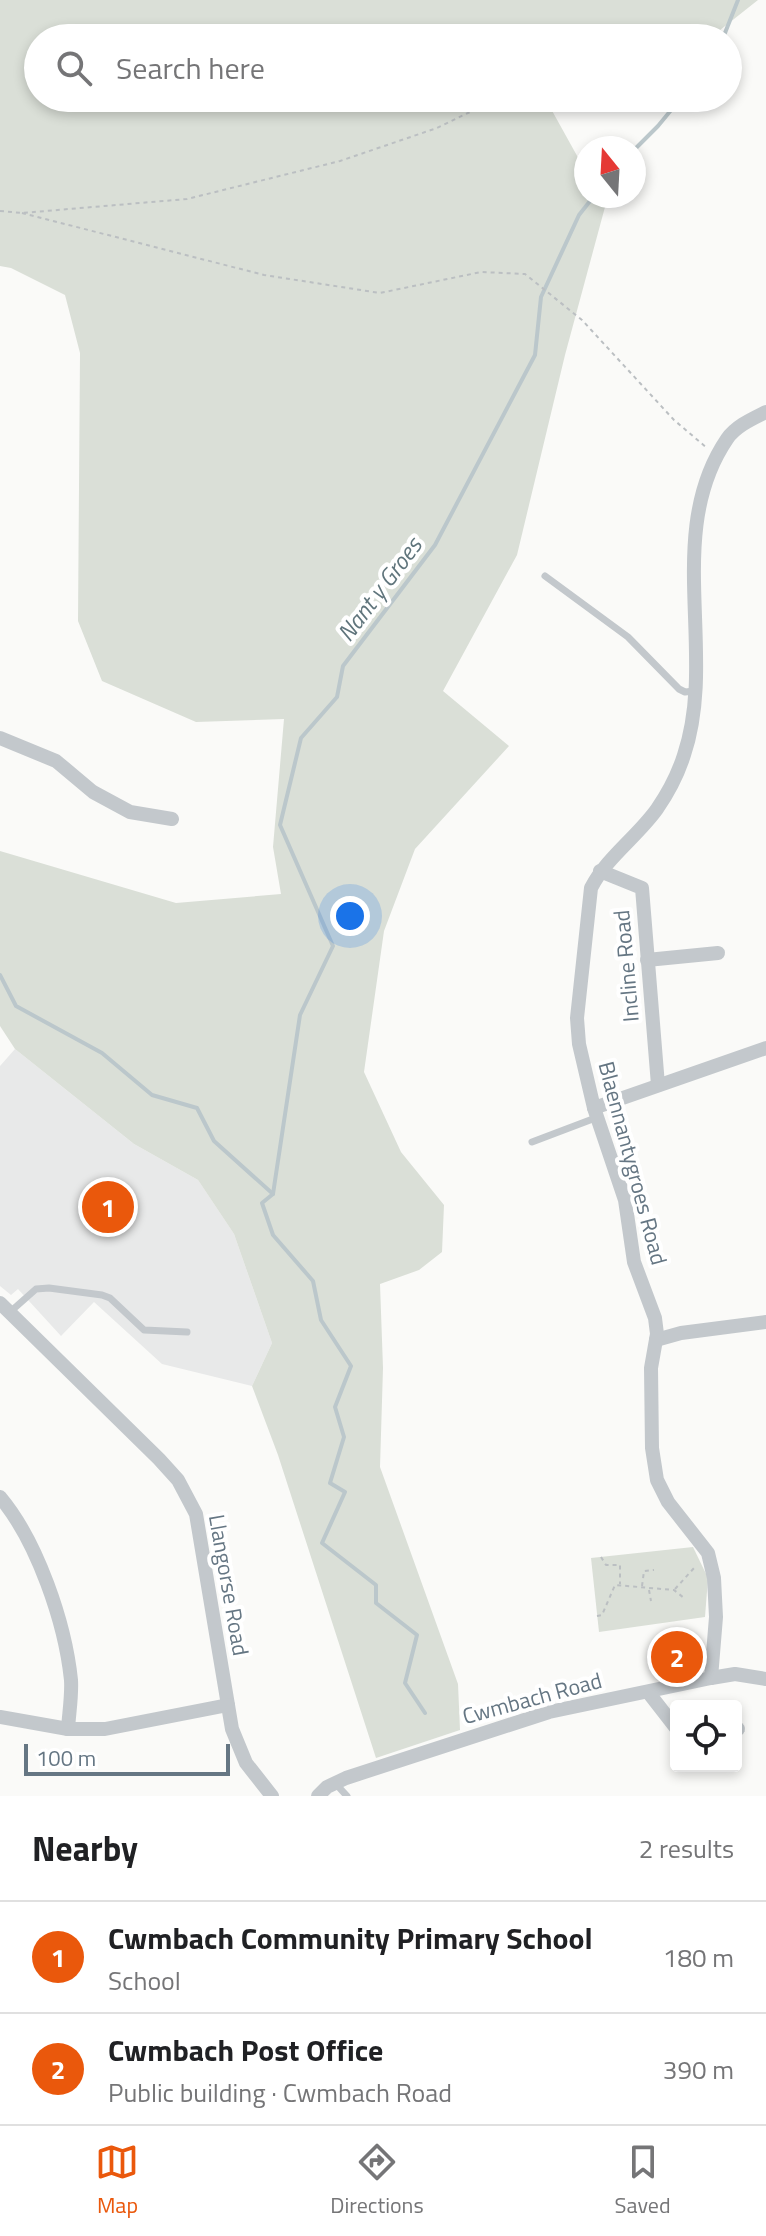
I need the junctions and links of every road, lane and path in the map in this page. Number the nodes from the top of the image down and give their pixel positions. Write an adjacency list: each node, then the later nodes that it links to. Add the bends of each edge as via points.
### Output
1 (470, 112): 3 (path, via 340,161 187,199)
2 (0, 211): 3 (path)
3 (22, 213): 5 (path, via 264,275 380,293 481,272 525,274 582,320 674,420)
4 (766, 412): 5 (street, Blaennantygroes Road, via 739,427)
5 (717, 458): 7 (street, Blaennantygroes Road, via 697,516)
6 (545, 576): 7 (lane, via 628,637 679,689)
7 (695, 691): 10 (street, Blaennantygroes Road, via 684,754 673,782 656,810)
8 (0, 738): 9 (street, via 56,761 93,792 130,812)
9 (172, 819)
10 (600, 871): 12 (street, Incline Road, via 642,888); 15 (street, Blaennantygroes Road, via 591,888 577,1018)
11 (718, 953): 12 (street)
12 (647, 960): 14 (street, Incline Road)
13 (766, 1048): 14 (street)
14 (658, 1085): 15 (street)
15 (596, 1113): 16 (lane); 20 (street, Blaennantygroes Road, via 625,1200 634,1262 655,1318)
16 (532, 1142)
17 (5, 1307): 19 (lane, via 36,1289 49,1288 110,1298 144,1330); 35 (street, Llangorse Road, via 159,1459 190,1498)
18 (766, 1322): 20 (street)
19 (187, 1332)
20 (656, 1340): 22 (street, Blaennantygroes Road, via 651,1368 657,1480)
21 (0, 1497): 38 (street, via 31,1542 61,1632 71,1681)
22 (708, 1553): 28 (path); 32 (street, Blaennantygroes Road, via 716,1617)
23 (601, 1557): 25 (path, via 606,1565 620,1565)
24 (654, 1570): 26 (path, via 644,1571)
25 (620, 1586): 26 (path); 31 (path, via 615,1585)
26 (642, 1587): 27 (path)
27 (649, 1588): 28 (path); 30 (path)
28 (674, 1590): 29 (path)
29 (684, 1598)
30 (651, 1601)
31 (597, 1616)
32 (711, 1678): 33 (street, Cwmbach Road, via 735,1674); 34 (street, Cwmbach Road)
33 (766, 1679)
34 (648, 1692): 37 (street); 39 (street, Cwmbach Road, via 549,1712)
35 (228, 1705): 38 (street, via 105,1729); 40 (street, Llangorse Road, via 239,1748)
36 (0, 1717): 38 (street)
37 (670, 1720)
38 (68, 1729)
39 (335, 1783): 41 (street, Cwmbach Road); 42 (lane)
40 (272, 1796)
41 (318, 1796)
42 (347, 1796)

